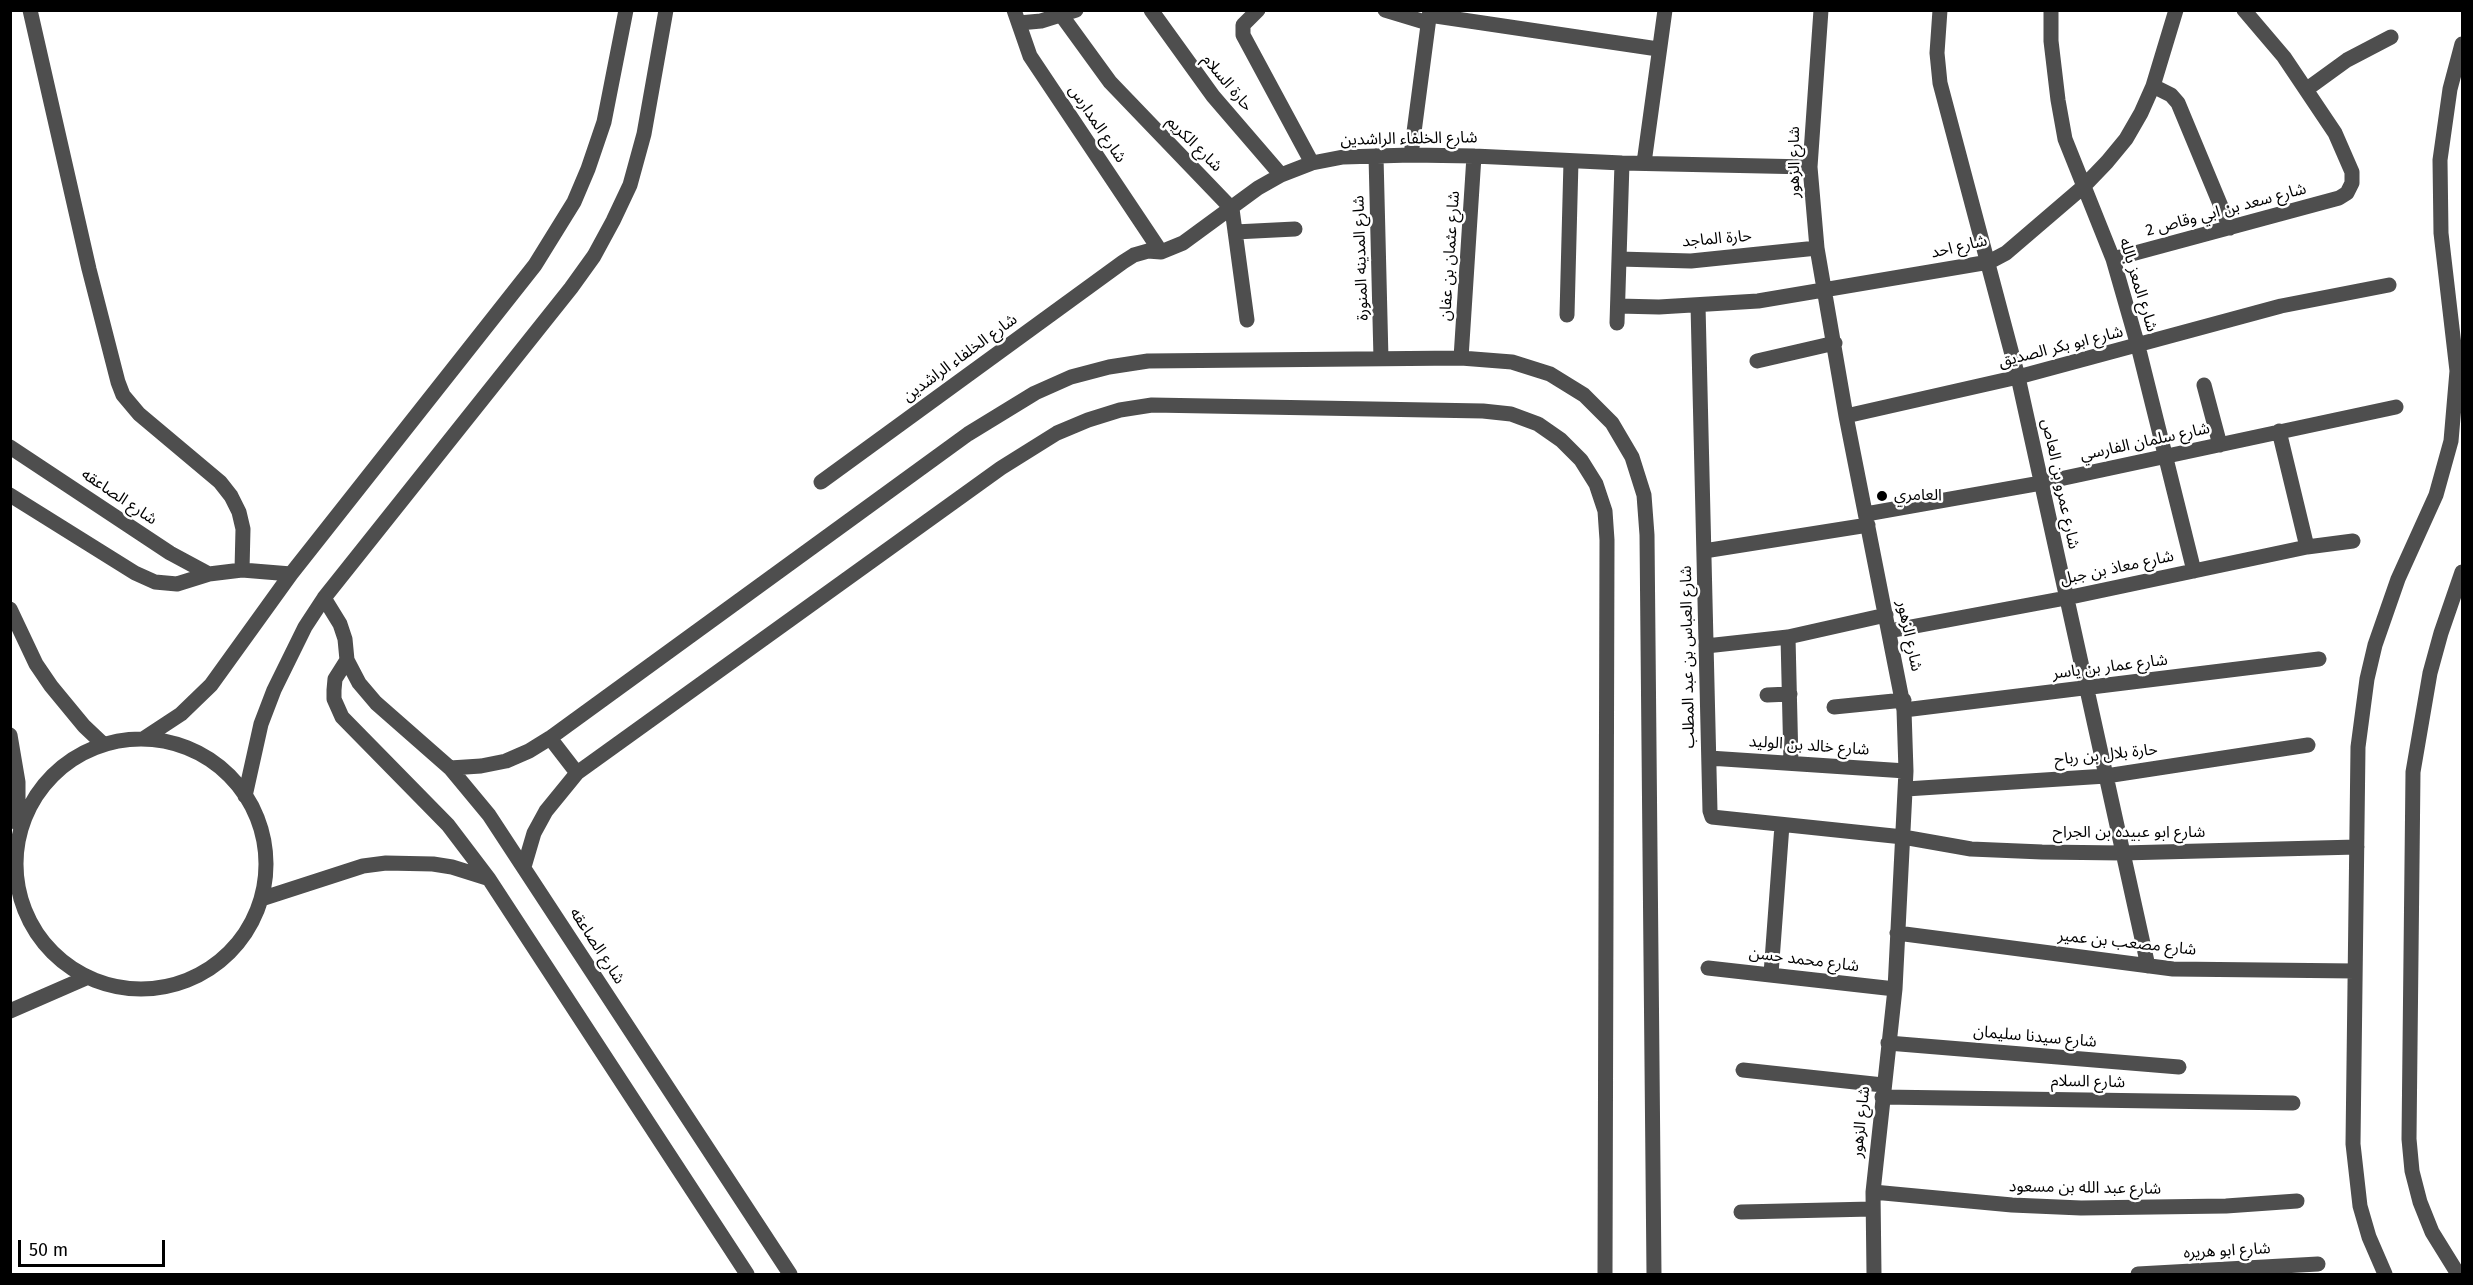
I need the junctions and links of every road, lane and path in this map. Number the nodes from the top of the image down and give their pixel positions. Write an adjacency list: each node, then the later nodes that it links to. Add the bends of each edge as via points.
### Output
1 (30, 10): 67 (street, via 118,382 139,414 220,482 231,496 243,529)
2 (626, 10): 71 (street, via 604,122 574,202 556,234)
3 (666, 10): 72 (street, via 651,103 633,174 594,256)
4 (1151, 10): 29 (street, حارة السلام, via 1213,96)
5 (1258, 10): 25 (street, via 1243,25 1243,35)
6 (1384, 10): 14 (street)
7 (1665, 10): 18 (street)
8 (1821, 10): 28 (street, شارع الزهور)
9 (1940, 10): 39 (street, شارع عمرو بن العاص, via 1940,83)
10 (2051, 10): 30 (street, شارع المعز بالله, via 2051,41 2065,139)
11 (2176, 10): 19 (street, شارع احد)
12 (2244, 10): 20 (street)
13 (1069, 13): 15 (street); 31 (street, شارع الكريم, via 1118,90)
14 (1429, 16): 18 (street); 21 (street)
15 (1016, 17): 36 (street, شارع المدارس, via 1030,56)
16 (2391, 37): 20 (street, via 2347,60)
17 (2463, 44): 102 (street, via 2444,124 2439,196 2457,371 2454,418 2436,495 2385,612 2367,679 2358,747)
18 (1658, 49): 27 (street)
19 (2153, 86): 30 (street, شارع احد, via 2126,139); 32 (street, via 2178,103)
20 (2307, 89): 32 (street, شارع سعد بن ابي وقاص 2, via 2335,133 2352,172 2347,193)
21 (1411, 155): 22 (street, شارع الخلفاء الراشدين); 23 (street, شارع الخلفاء الراشدين)
22 (1376, 156): 25 (street, شارع الخلفاء الراشدين); 50 (street, شارع المدينه المنورة)
23 (1474, 156): 24 (street, شارع الخلفاء الراشدين); 49 (street, شارع عثمان بن عفان)
24 (1571, 160): 26 (street, شارع الخلفاء الراشدين); 44 (street)
25 (1312, 163): 29 (street, شارع الخلفاء الراشدين)
26 (1622, 163): 27 (street, شارع الخلفاء الراشدين); 37 (street)
27 (1644, 163): 28 (street, شارع الخلفاء الراشدين)
28 (1810, 167): 35 (street, شارع الزهور)
29 (1281, 175): 31 (street, شارع الخلفاء الراشدين)
30 (2083, 187): 38 (street, شارع المعز بالله); 39 (street, شارع احد, via 2006,253)
31 (1232, 209): 34 (street); 36 (street, شارع الخلفاء الراشدين, via 1183,243)
32 (2230, 228): 38 (street, شارع سعد بن ابي وقاص 2)
33 (1295, 229): 34 (street)
34 (1235, 232): 45 (street)
35 (1817, 248): 37 (street, حارة الماجد, via 1691,261); 41 (street, شارع الزهور)
36 (1161, 252): 60 (street, شارع الخلفاء الراشدين, via 1148,251 1123,262)
37 (1619, 259): 43 (street)
38 (2113, 259): 48 (street, شارع المعز بالله)
39 (1989, 262): 41 (street, شارع احد); 52 (street, شارع عمرو بن العاص)
40 (2389, 285): 48 (street, شارع ابو بكر الصديق, via 2281,306)
41 (1823, 291): 42 (street, شارع احد); 47 (street, شارع الزهور)
42 (1698, 305): 43 (street, شارع احد); 66 (street, شارع العباس بن عبد المطلب)
43 (1618, 306): 46 (street)
44 (1567, 315)
45 (1247, 320)
46 (1617, 323)
47 (1835, 343): 51 (street); 55 (street, شارع الزهور)
48 (2138, 346): 52 (street, شارع ابو بكر الصديق); 59 (street, شارع المعز بالله)
49 (1461, 358): 50 (street); 129 (street, via 1512,362 1550,374 1584,395 1612,423 1632,457 1644,495)
50 (1381, 359): 87 (street, via 1148,361 1071,377 1035,393 968,434)
51 (1757, 361)
52 (2018, 377): 55 (street, شارع ابو بكر الصديق); 61 (street, شارع عمرو بن العاص)
53 (2204, 385): 57 (street)
54 (2396, 407): 56 (street, شارع سلمان الفارسي)
55 (1846, 416): 63 (street, شارع الزهور)
56 (2279, 431): 57 (street, شارع سلمان الفارسي); 65 (street)
57 (2220, 445): 59 (street, شارع سلمان الفارسي)
58 (10, 447): 70 (street, شارع الصاعقه, via 170,553)
59 (2166, 456): 61 (street, شارع سلمان الفارسي); 68 (street, شارع المعز بالله)
60 (821, 482)
61 (2041, 483): 63 (street, شارع سلمان الفارسي); 73 (street, شارع عمرو بن العاص)
62 (10, 495): 70 (street, via 144,578 177,584)
63 (1867, 520): 66 (street, شارع سلمان الفارسي); 75 (street, شارع الزهور)
64 (2353, 541): 65 (street, شارع معاذ بن جبل)
65 (2307, 547): 68 (street, شارع معاذ بن جبل)
66 (1704, 551): 78 (street, شارع العباس بن عبد المطلب)
67 (242, 570): 70 (street); 71 (street)
68 (2194, 571): 73 (street, شارع معاذ بن جبل)
69 (2463, 572): 133 (street, via 2430,673 2413,772 2409,1139 2420,1202 2432,1232)
70 (209, 574)
71 (291, 574): 88 (street, via 211,685 181,714)
72 (324, 598): 80 (street, شارع الصاعقه, via 340,624); 98 (street, via 274,690 252,759)
73 (2066, 598): 76 (street, شارع معاذ بن جبل); 81 (street, شارع عمرو بن العاص)
74 (10, 609): 89 (street, via 51,686)
75 (1886, 615): 76 (street, شارع الزهور); 77 (street)
76 (1889, 631): 84 (street, شارع الزهور)
77 (1788, 637): 78 (street); 82 (street)
78 (1706, 646): 91 (street, شارع العباس بن عبد المطلب)
79 (2319, 659): 81 (street, شارع عمار بن ياسر)
80 (347, 660): 93 (street, شارع الصاعقه, via 366,693); 106 (street, via 335,679 334,690 342,717 448,825)
81 (2087, 688): 84 (street, شارع عمار بن ياسر); 96 (street, شارع عمرو بن العاص)
82 (1790, 694): 83 (street); 92 (street)
83 (1767, 695)
84 (1904, 705): 85 (street, شارع عمار بن ياسر); 94 (street, شارع الزهور)
85 (1834, 707)
86 (10, 735): 101 (street, via 18,782)
87 (550, 738): 93 (street, via 506,761); 95 (street)
88 (143, 739): 89 (street); 98 (street, via 167,741 212,761)
89 (103, 744): 101 (street, via 78,755 45,784 25,814)
90 (2308, 745): 96 (street, حارة بلال بن رباح)
91 (1709, 758): 92 (street, شارع خالد بن الوليد); 99 (street, شارع العباس بن عبد المطلب, via 1712,817)
92 (1791, 763): 94 (street, شارع خالد بن الوليد)
93 (450, 768): 104 (street, شارع الصاعقه, via 489,815)
94 (1906, 771): 97 (street, شارع الزهور)
95 (577, 773): 104 (street, via 546,811 534,833); 128 (street, via 1028,449 1088,420 1152,405 1483,411 1511,414 1538,424 1581,460 1605,511)
96 (2106, 776): 97 (street, حارة بلال بن رباح); 103 (street, شارع عمرو بن العاص)
97 (1906, 789): 100 (street, شارع الزهور)
98 (245, 796): 107 (street, via 258,820 265,846 266,873)
99 (1782, 825): 100 (street, شارع العباس بن عبد المطلب); 112 (street)
100 (1903, 837): 103 (street, شارع ابو عبيده بن الجراح, via 1971,849); 108 (street, شارع الزهور)
101 (18, 840): 105 (street)
102 (2357, 847): 103 (street, شارع ابو عبيده بن الجراح); 111 (street)
103 (2122, 854): 109 (street, شارع عمرو بن العاص)
104 (524, 867): 127 (street, شارع الصاعقه)
105 (13, 871): 113 (street, via 19,894 44,943 64,963)
106 (489, 879): 107 (street, via 433,864 386,863); 126 (street)
107 (261, 899): 113 (street, via 251,924 235,946 216,965 193,978 167,987 140,989 113,986)
108 (1897, 933): 109 (street, شارع مصعب بن عمير); 114 (street, شارع الزهور)
109 (2148, 966): 111 (street, شارع مصعب بن عمير, via 2179,970)
110 (1708, 968): 112 (street, شارع محمد حسن)
111 (2355, 971): 132 (street, via 2355,1175 2369,1236)
112 (1771, 974): 114 (street, شارع محمد حسن)
113 (88, 977): 115 (street)
114 (1895, 989): 116 (street, شارع الزهور)
115 (10, 1011)
116 (1888, 1043): 117 (street, شارع سيدنا سليمان); 119 (street, شارع الزهور)
117 (2179, 1067)
118 (1743, 1070): 119 (street, شارع السلام)
119 (1882, 1091): 120 (street, شارع السلام); 121 (street, شارع الزهور)
120 (2293, 1103)
121 (1873, 1192): 122 (street, شارع عبد الله بن مسعود, via 2081,1208); 123 (street, شارع الزهور)
122 (2297, 1202)
123 (1872, 1209): 124 (street); 130 (street, شارع الزهور)
124 (1741, 1212)
125 (2318, 1264): 131 (street, شارع ابو هريره)
126 (747, 1275)
127 (790, 1275)
128 (1605, 1275)
129 (1654, 1275)
130 (1874, 1275)
131 (2138, 1275)
132 (2385, 1275)
133 (2458, 1275)

